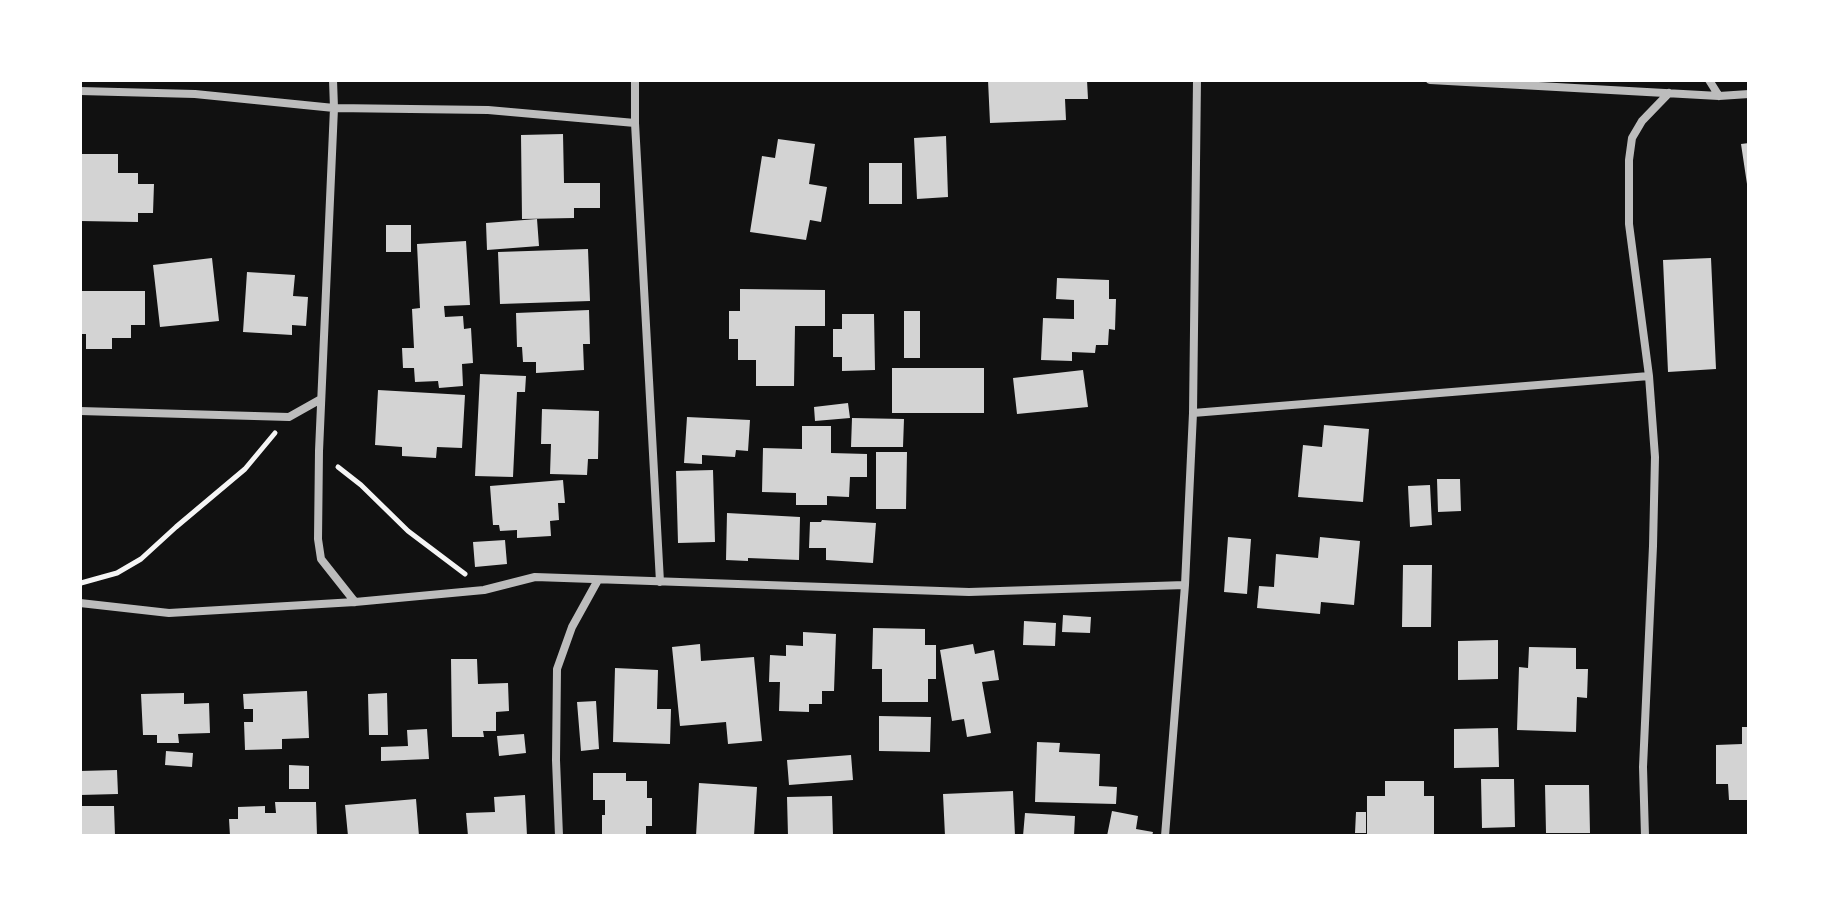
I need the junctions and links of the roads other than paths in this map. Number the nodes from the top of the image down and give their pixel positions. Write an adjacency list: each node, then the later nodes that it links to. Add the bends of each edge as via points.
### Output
1 (333, 80): 10 (street)
2 (635, 80): 11 (street)
3 (1197, 80): 15 (street)
4 (1430, 80): 7 (street)
5 (1709, 80): 9 (street)
6 (80, 91): 10 (street, via 195,94)
7 (1669, 93): 9 (street); 12 (street, via 1642,121 1632,138 1629,160 1629,224)
8 (1749, 94): 9 (street)
9 (1719, 96)
10 (334, 108): 11 (street, via 488,110); 13 (street)
11 (635, 123): 17 (street)
12 (1649, 376): 15 (street); 23 (street, via 1655,457)
13 (321, 399): 14 (street, via 289,417); 19 (street, via 321,559)
14 (80, 411)
15 (1193, 413): 18 (street)
16 (598, 580): 17 (street); 19 (street, via 535,577 484,590); 21 (street, via 557,669)
17 (660, 582): 18 (street, via 969,592)
18 (1185, 585): 22 (street)
19 (355, 602): 20 (street, via 169,613)
20 (80, 603)
21 (559, 836)
22 (1165, 836)
23 (1645, 836)

